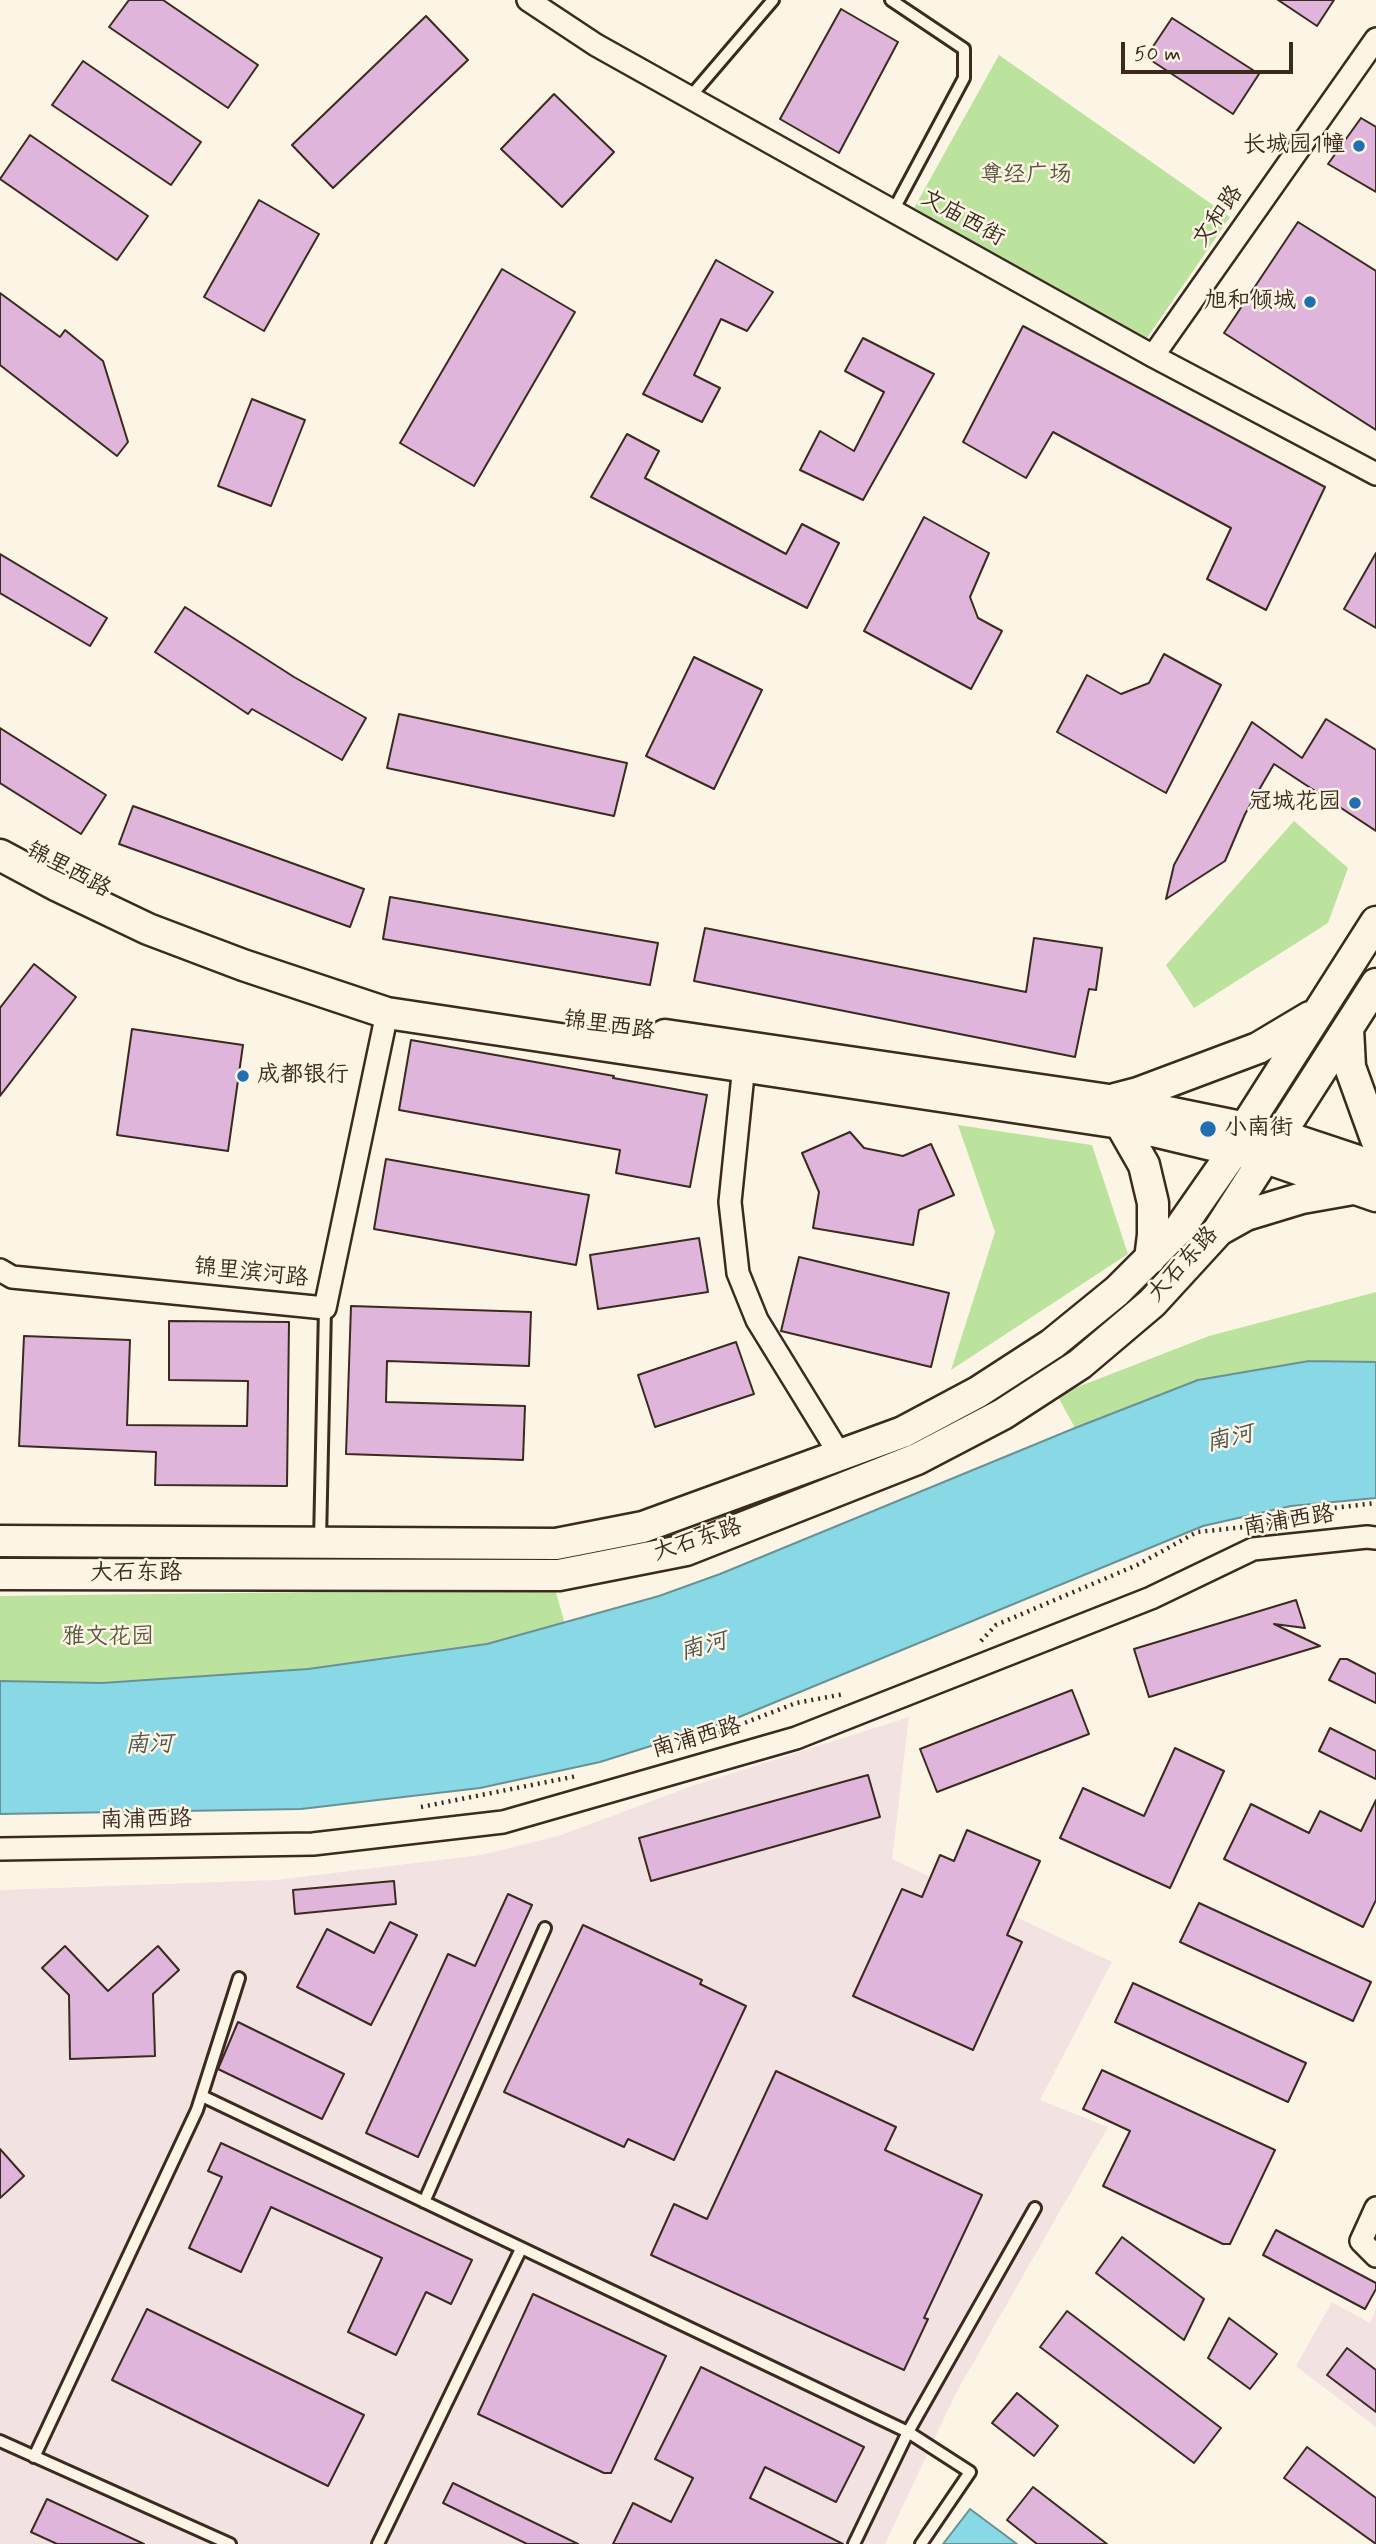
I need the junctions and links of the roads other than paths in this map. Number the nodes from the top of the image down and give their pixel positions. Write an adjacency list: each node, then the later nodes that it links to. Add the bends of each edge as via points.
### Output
1 (528, 0): 5 (street, 文庙西街, via 596,45)
2 (774, 0): 5 (lane)
3 (891, 0): 6 (lane, via 964,49 964,78)
4 (1376, 39): 7 (street, 文和路)
5 (690, 97): 6 (street, 文庙西街)
6 (893, 211): 7 (street, 文庙西街)
7 (1153, 356): 8 (street, 文庙西街)
8 (1376, 474)
9 (0, 834): 16 (main road, 锦里西路, via 102,891 230,943 391,993)
10 (0, 855): 13 (main road, 锦里西路, via 148,929)
11 (1376, 922): 14 (main road)
12 (1376, 984): 15 (main road)
13 (387, 1013): 16 (main road, 锦里西路); 26 (street, 锦里滨河路)
14 (1317, 1013): 17 (main road, via 1258,1048 1138,1093); 18 (main road)
15 (1348, 1028): 19 (main road, via 1350,1067); 20 (main road)
16 (745, 1057): 17 (main road, 锦里西路); 27 (street, via 730,1202 738,1273 757,1320)
17 (1114, 1112): 18 (main road, 锦里西路); 24 (main road, via 1144,1166 1153,1203)
18 (1240, 1139): 20 (main road, 锦里西路); 24 (main road, 大石东路, via 1180,1228)
19 (1376, 1139)
20 (1273, 1146): 21 (main road); 22 (main road); 23 (main road, 大石东路)
21 (1376, 1167)
22 (1365, 1192): 23 (main road, via 1302,1198 1246,1215)
23 (1218, 1231): 31 (main road, 大石东路, via 1152,1303 1080,1364 1003,1414 917,1459 686,1550 559,1575)
24 (1150, 1259): 27 (main road, 大石东路, via 1052,1344 978,1392 903,1432)
25 (0, 1270): 26 (street, 锦里滨河路, via 12,1277)
26 (325, 1308): 30 (lane)
27 (840, 1455): 30 (main road, 大石东路, via 643,1527 556,1544)
28 (1376, 1538): 32 (street, 南浦西路, via 1253,1549 1151,1598 796,1738 503,1822 313,1844)
29 (0, 1541): 30 (main road, 大石东路)
30 (320, 1541)
31 (0, 1574)
32 (0, 1849)
33 (545, 1928): 36 (lane)
34 (239, 1978): 35 (lane)
35 (202, 2096): 36 (lane); 43 (lane)
36 (424, 2202): 39 (lane)
37 (1035, 2208): 41 (lane)
38 (1376, 2208): 40 (street, via 1361,2241)
39 (521, 2249): 41 (lane); 45 (lane)
40 (1376, 2256)
41 (908, 2432): 46 (lane); 47 (lane, via 970,2472)
42 (0, 2441): 43 (lane)
43 (34, 2457): 44 (lane)
44 (230, 2544)
45 (378, 2544)
46 (854, 2544)
47 (921, 2544)

